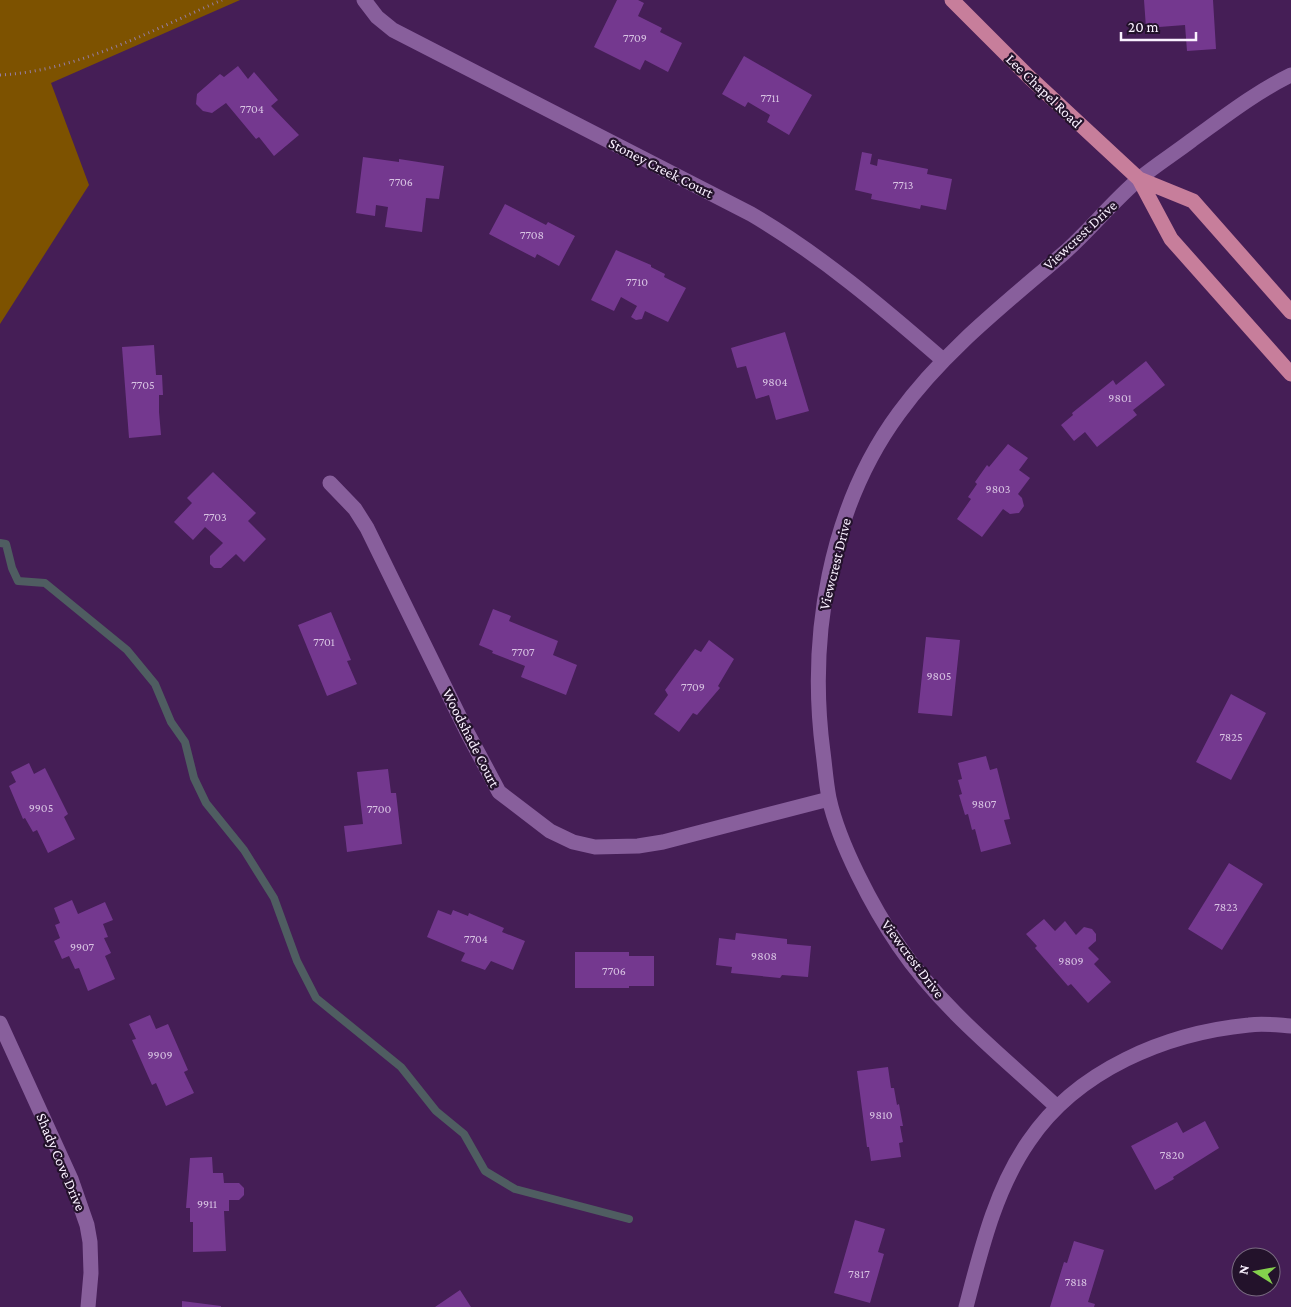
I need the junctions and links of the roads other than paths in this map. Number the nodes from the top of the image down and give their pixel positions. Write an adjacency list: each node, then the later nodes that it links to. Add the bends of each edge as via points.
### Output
1 (364, 0): 6 (street, Stoney Creek Court, via 393,30 789,236 870,297)
2 (952, 0): 4 (main road, Lee Chapel Road)
3 (1291, 75): 4 (street, Viewcrest Drive, via 1238,106)
4 (1139, 179): 5 (main road, Lee Chapel Road, via 1192,201); 6 (street, Viewcrest Drive, via 1068,248); 7 (main road, Lee Chapel Road, via 1171,239)
5 (1291, 312)
6 (943, 360): 9 (street, Viewcrest Drive, via 898,414 872,458 848,511 831,565 821,618 817,679)
7 (1291, 374)
8 (330, 483): 9 (street, Woodshade Court, via 355,509 367,528 499,792 550,831 573,842 595,847 638,846)
9 (829, 799): 12 (street, Viewcrest Drive, via 850,857 901,949 947,1005)
10 (0, 1023): 13 (street, Shady Cove Drive, via 71,1179 87,1225 91,1273)
11 (1291, 1026): 12 (street, via 1252,1024 1208,1030 1170,1040 1088,1082)
12 (1056, 1106): 14 (street, via 1028,1142 998,1200)
13 (88, 1307)
14 (966, 1307)

